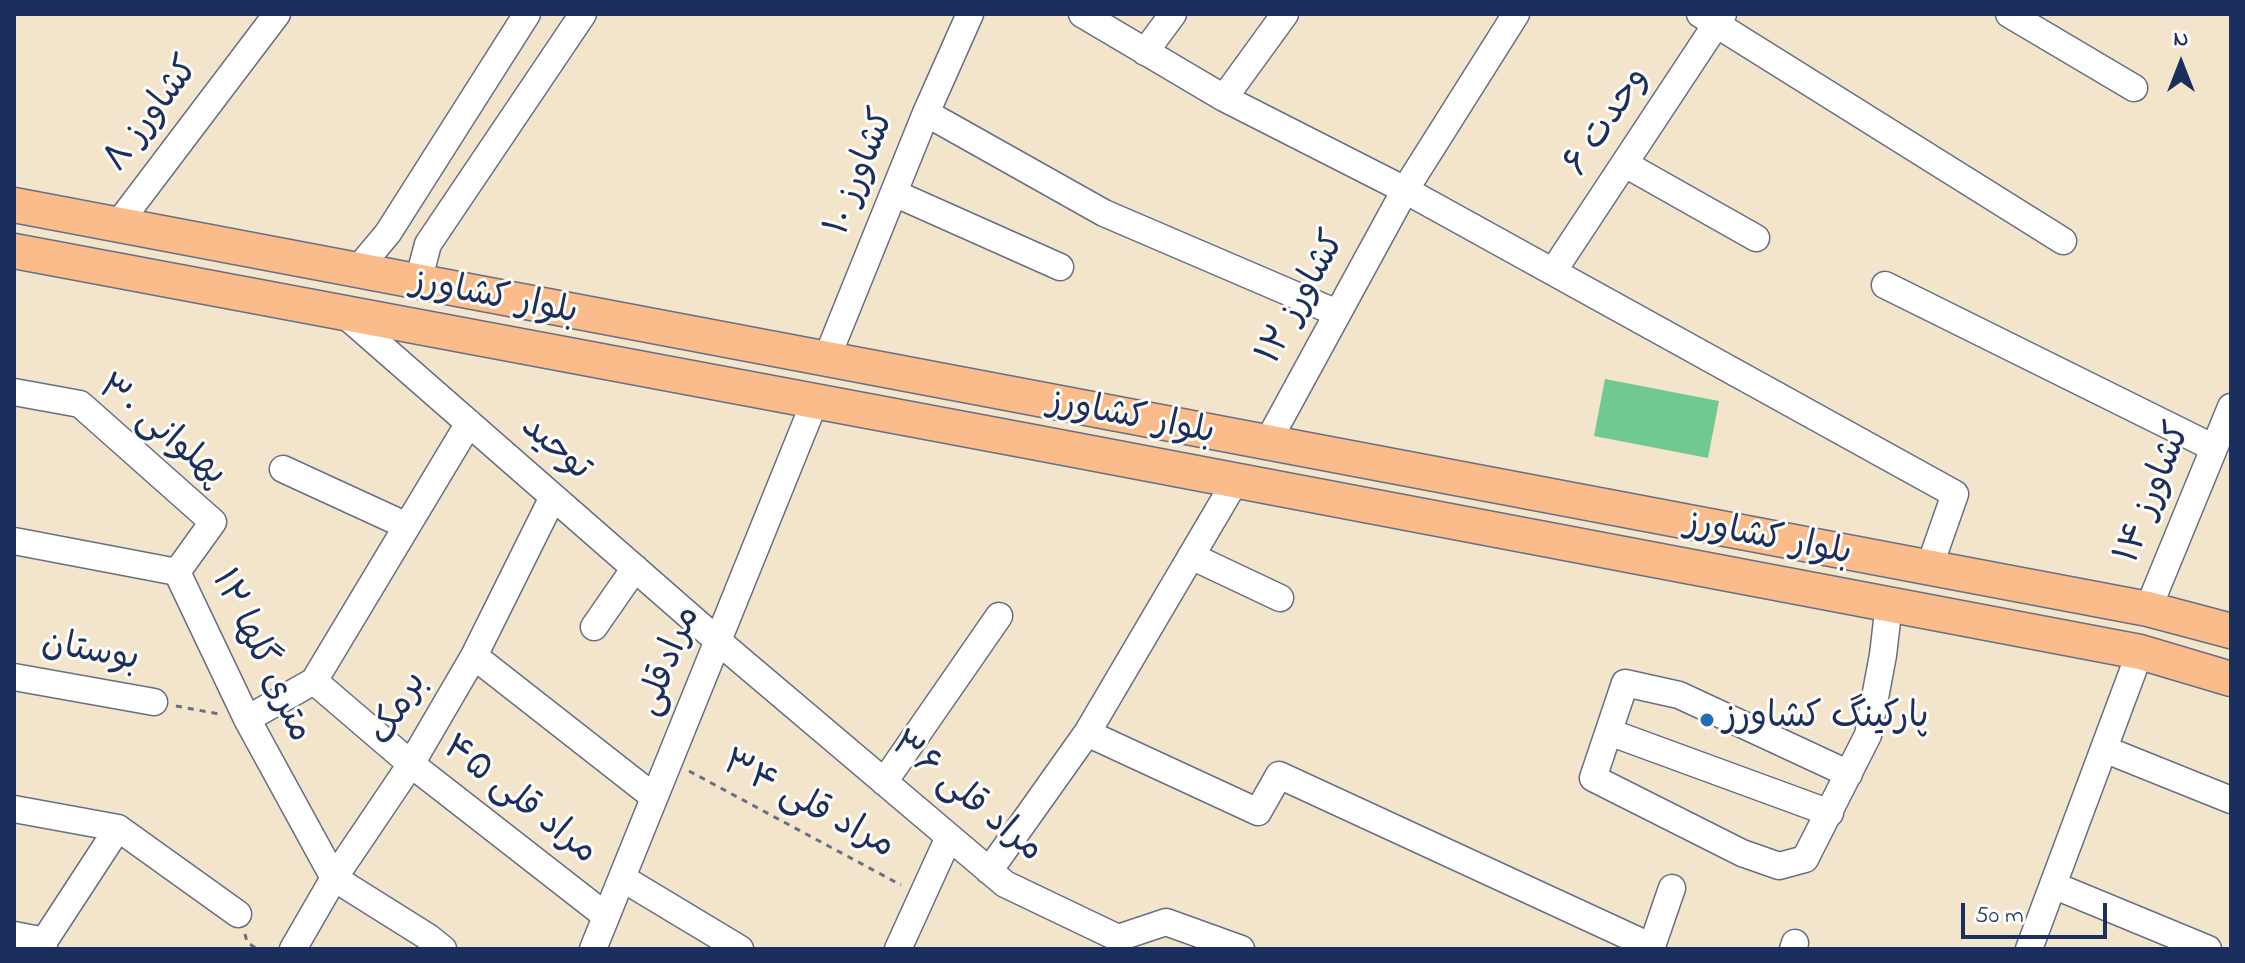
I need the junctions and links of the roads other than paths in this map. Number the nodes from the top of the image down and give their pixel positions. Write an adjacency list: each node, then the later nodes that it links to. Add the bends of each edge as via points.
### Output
1 (277, 14): 21 (street, کشاورز ۸)
2 (529, 14): 11 (street); 20 (street)
3 (583, 14): 11 (street)
4 (970, 14): 15 (street, کشاورز ۱۰)
5 (1082, 14): 12 (street)
6 (1173, 14): 12 (street)
7 (1285, 14): 14 (street)
8 (1516, 14): 17 (street, کشاورز ۱۲)
9 (2009, 14): 13 (street)
10 (1713, 18): 16 (street, وحدت ۶); 24 (street)
11 (567, 37): 22 (street)
12 (1145, 52): 14 (street)
13 (2134, 88)
14 (1224, 98): 17 (street)
15 (926, 113): 18 (street, کشاورز ۱۰); 32 (street, via 1104,213)
16 (1625, 164): 23 (street); 28 (street, وحدت ۶)
17 (1405, 190): 28 (street); 32 (street, کشاورز ۱۲)
18 (894, 193): 26 (street); 33 (street, کشاورز ۱۰)
19 (14, 205): 21 (main road, بلوار کشاورز)
20 (398, 218): 22 (street); 27 (street)
21 (118, 224): 27 (main road, بلوار کشاورز)
22 (435, 234): 29 (street)
23 (1756, 238)
24 (2063, 241)
25 (14, 251): 31 (main road, بلوار کشاورز)
26 (1060, 267)
27 (357, 270): 29 (main road, بلوار کشاورز)
28 (1554, 270): 49 (street, via 1955,494)
29 (418, 282): 33 (main road, بلوار کشاورز)
30 (1885, 285): 41 (street)
31 (343, 313): 36 (main road, بلوار کشاورز); 38 (street, توحید)
32 (1337, 313): 40 (street, کشاورز ۱۲)
33 (826, 360): 35 (main road, بلوار کشاورز)
34 (14, 392): 50 (street, پهلوانی ۳۰, via 80,404 213,522)
35 (1040, 400): 39 (main road); 40 (main road, بلوار کشاورز)
36 (815, 401): 39 (main road, بلوار کشاورز); 57 (street, مرادقلی)
37 (2231, 407): 41 (street, کشاورز ۱۴)
38 (469, 423): 44 (street, توحید); 45 (street)
39 (1033, 442): 43 (main road, بلوار کشاورز)
40 (1267, 443): 49 (main road, بلوار کشاورز)
41 (2214, 448): 53 (street, کشاورز ۱۴)
42 (283, 469): 45 (street)
43 (1236, 480): 47 (street); 52 (main road, بلوار کشاورز)
44 (553, 497): 48 (street, توحید); 59 (street, برمک)
45 (407, 526): 62 (street)
46 (14, 541): 50 (street, ۱۲ متری گلها)
47 (1191, 556): 51 (street); 66 (street)
48 (635, 568): 55 (street); 57 (street, توحید)
49 (1929, 568): 53 (main road, بلوار کشاورز)
50 (177, 572): 64 (street, ۱۲ متری گلها)
51 (1280, 598)
52 (1889, 604): 58 (main road, بلوار کشاورز); 69 (street, via 1868,735)
53 (2148, 609): 56 (main road, بلوار کشاورز)
54 (999, 616): 70 (street)
55 (594, 627)
56 (2231, 631)
57 (718, 641): 70 (street, مراد قلی ۳۶); 71 (street, مرادقلی)
58 (2140, 652): 61 (main road, بلوار کشاورز); 67 (street)
59 (474, 656): 68 (street, برمک); 71 (street)
60 (14, 677): 63 (street, بوستان)
61 (2231, 679)
62 (314, 681): 64 (street); 68 (street, مراد قلی ۴۵)
63 (154, 702)
64 (247, 719): 78 (street, ۱۲ متری گلها)
65 (1609, 732): 69 (street, via 1625,683 1679,695); 74 (street); 74 (street, via 1593,778 1742,853 1779,866 1805,859)
66 (1087, 733): 77 (street); 88 (street, via 1258,812 1279,775)
67 (2104, 749): 72 (street); 80 (street)
68 (411, 764): 78 (street, برمک); 83 (street, مراد قلی ۴۵)
69 (1849, 774): 74 (street)
70 (884, 782): 76 (street, مراد قلی ۳۶)
71 (654, 797): 79 (street, مرادقلی)
72 (2231, 800)
73 (14, 809): 75 (street)
74 (1830, 813)
75 (118, 828): 82 (street); 86 (street)
76 (949, 837): 77 (street, مراد قلی ۳۶); 92 (street)
77 (989, 871): 85 (street, مراد قلی ۳۶)
78 (334, 878): 87 (street); 89 (street, برمک)
79 (622, 878): 83 (street, مرادقلی); 91 (street)
80 (2053, 885): 94 (street); 95 (street)
81 (1672, 888): 88 (street)
82 (238, 914)
83 (606, 916): 90 (street, مرادقلی)
84 (14, 935): 86 (street)
85 (1115, 943): 93 (street, مراد قلی ۳۶, via 1166,922)
86 (42, 945)
87 (430, 945)
88 (1652, 948)
89 (293, 949)
90 (593, 949)
91 (740, 949)
92 (898, 949)
93 (1241, 949)
94 (2029, 949)
95 (2208, 949)

